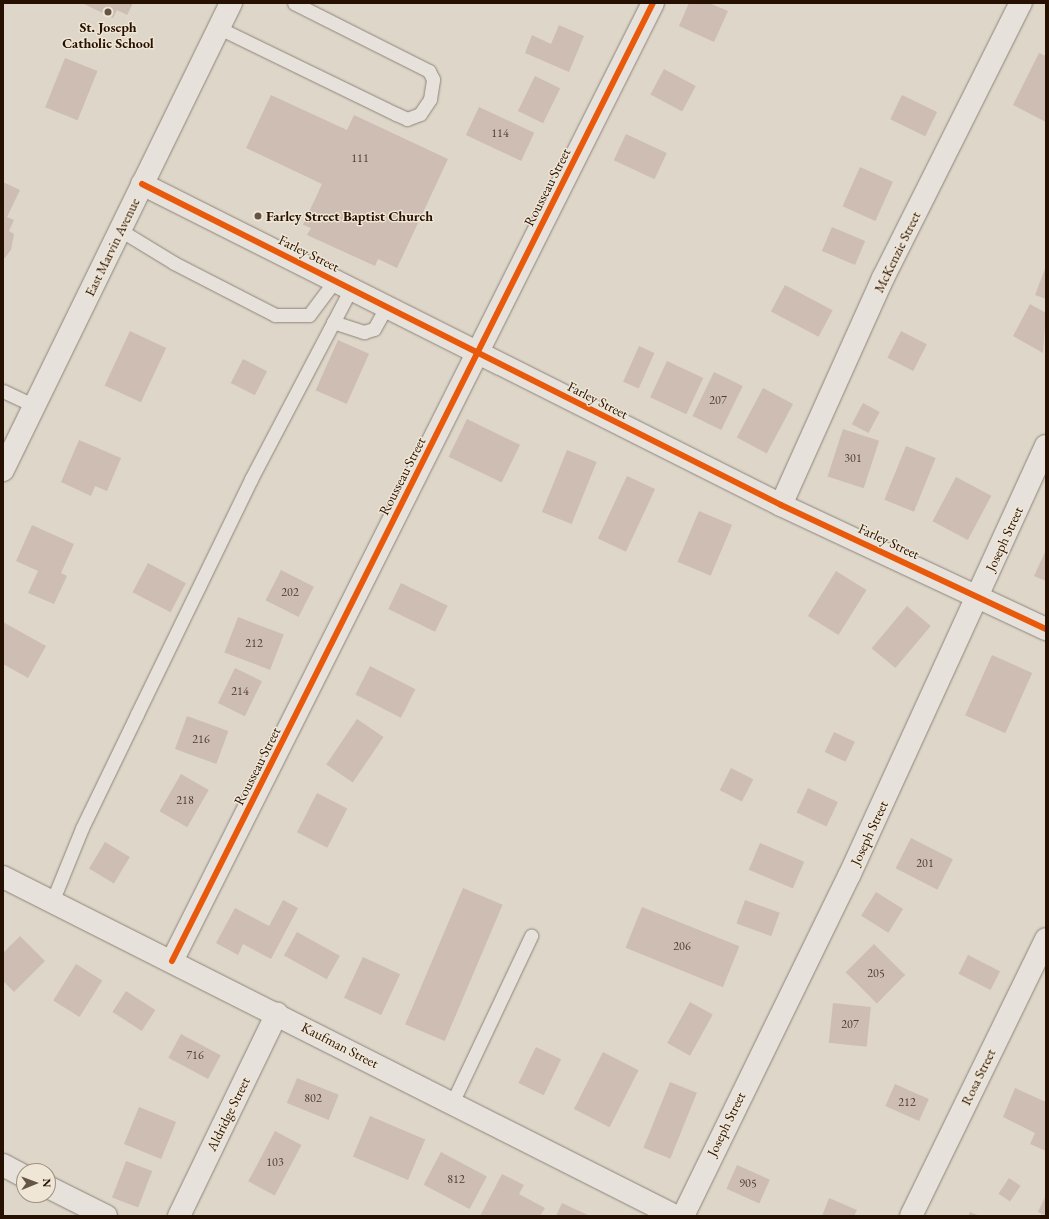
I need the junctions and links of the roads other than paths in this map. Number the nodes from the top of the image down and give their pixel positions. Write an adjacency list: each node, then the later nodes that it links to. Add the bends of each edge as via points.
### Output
1 (231, 3): 5 (street, East Marvin Avenue)
2 (294, 3): 5 (lane, via 429,71 433,79 430,99 420,114 407,119)
3 (654, 3): 11 (street, Rousseau Street)
4 (1021, 3): 16 (street, McKenzie Street, via 883,278)
5 (219, 28): 6 (street, East Marvin Avenue)
6 (142, 184): 7 (street, East Marvin Avenue); 8 (street, Farley Street)
7 (120, 230): 8 (lane, via 180,267 275,315 309,315); 13 (street, East Marvin Avenue)
8 (344, 283): 9 (street, Farley Street); 10 (lane)
9 (387, 306): 10 (lane, via 374,329 364,332); 11 (street, Farley Street)
10 (333, 322): 20 (lane, via 251,480 130,728 82,828)
11 (478, 350): 16 (street, Farley Street); 23 (street, Rousseau Street)
12 (3, 391): 13 (lane)
13 (35, 406): 15 (street, East Marvin Avenue)
14 (1046, 446): 17 (street, Joseph Street)
15 (3, 470)
16 (781, 505): 17 (street, Farley Street, via 902,560)
17 (977, 598): 18 (street, Farley Street); 32 (street, Joseph Street, via 849,876)
18 (1046, 629)
19 (3, 878): 20 (street, Kaufman Street)
20 (52, 902): 23 (street, Kaufman Street)
21 (531, 936): 25 (lane)
22 (1046, 939): 33 (street, Rosa Street)
23 (172, 961): 24 (street, Kaufman Street)
24 (277, 1013): 25 (street, Kaufman Street); 30 (street, Aldridge Street)
25 (453, 1101): 31 (street, Kaufman Street)
26 (3, 1166): 27 (street)
27 (16, 1172)
28 (56, 1191): 29 (street)
29 (106, 1216)
30 (179, 1216)
31 (675, 1216)
32 (683, 1216)
33 (911, 1216)

